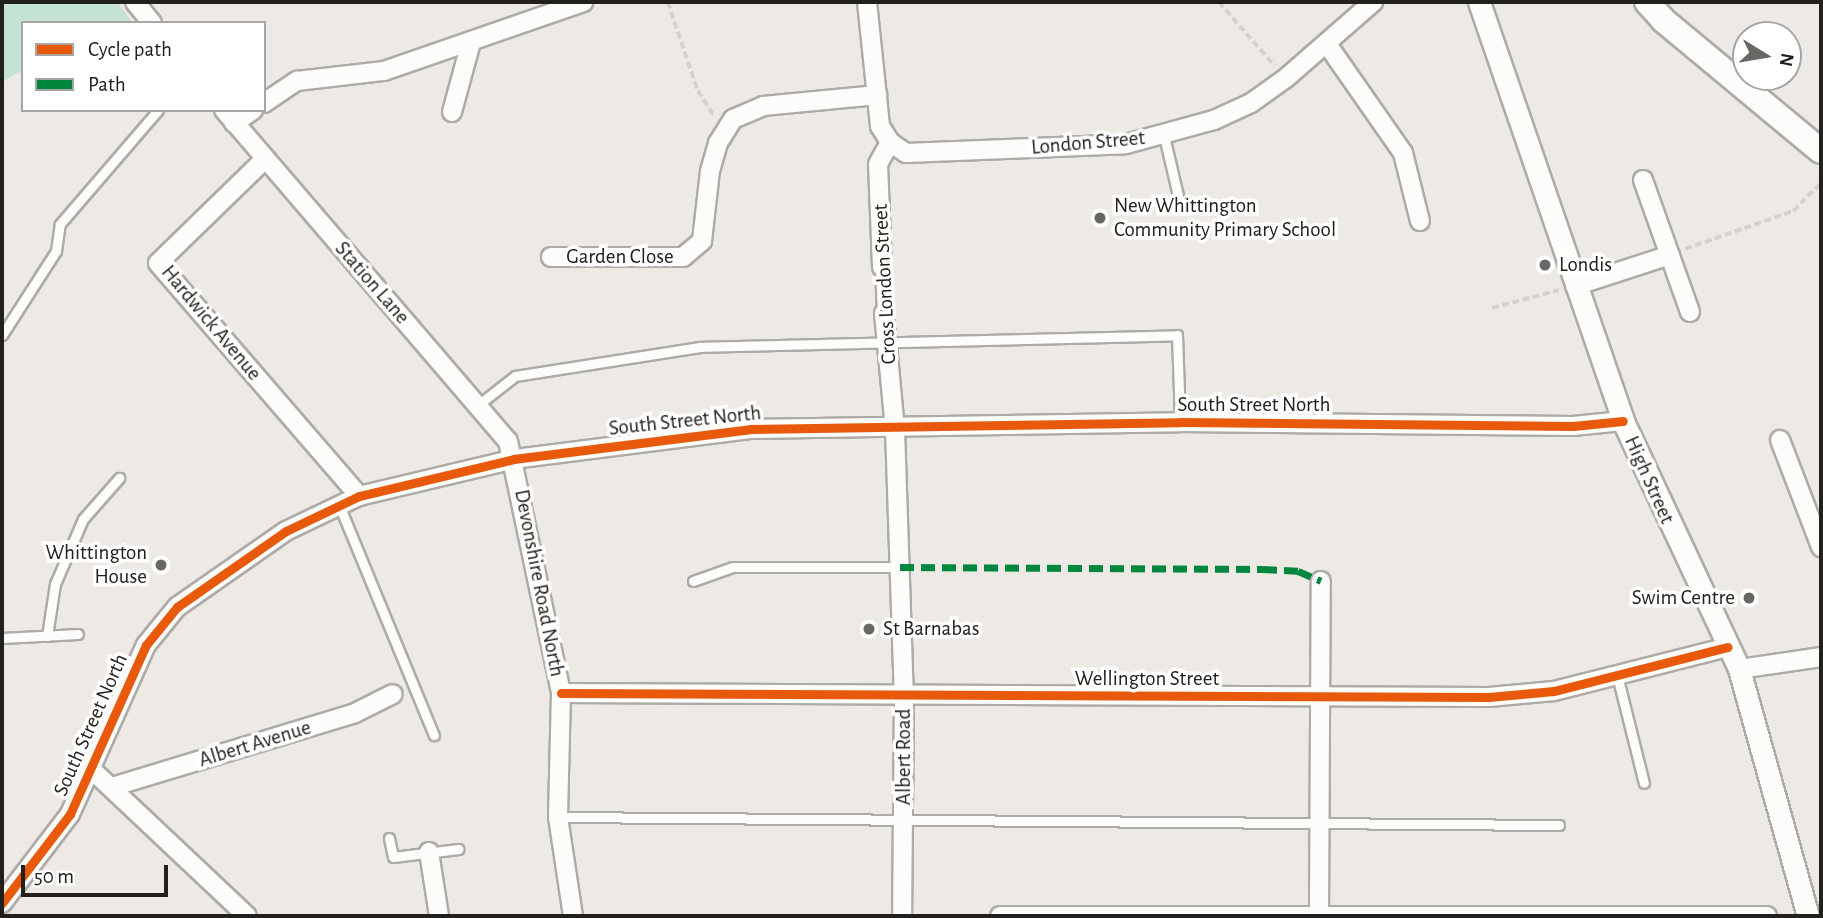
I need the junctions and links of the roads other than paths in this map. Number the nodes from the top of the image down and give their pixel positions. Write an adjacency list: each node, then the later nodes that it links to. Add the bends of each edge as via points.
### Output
1 (135, 2): 7 (street)
2 (583, 2): 8 (street)
3 (867, 2): 10 (street)
4 (1373, 2): 9 (street, London Street)
5 (1479, 2): 26 (street, High Street)
6 (1647, 2): 18 (main road)
7 (150, 21)
8 (471, 42): 11 (street, via 384,71 297,81); 14 (street)
9 (1327, 44): 16 (street, London Street, via 1251,103); 22 (street, via 1403,153)
10 (877, 95): 17 (street, via 880,126); 24 (street, Garden Close, via 762,106 733,119 710,171 702,241 683,257)
11 (266, 102)
12 (156, 112): 29 (lane, via 60,224 56,251)
13 (246, 112): 15 (street)
14 (452, 112)
15 (229, 117): 19 (street, Station Lane)
16 (1164, 136): 17 (street, London Street, via 1126,144 906,153); 21 (lane)
17 (890, 142): 25 (street, Cross London Street, via 878,164)
18 (1821, 151)
19 (265, 159): 31 (street, Station Lane); 38 (street, Hardwick Avenue, via 158,263)
20 (1643, 180): 23 (street)
21 (1180, 204)
22 (1420, 220)
23 (1670, 254): 26 (street); 27 (street)
24 (551, 257)
25 (882, 267): 28 (street, Cross London Street)
26 (1574, 286): 32 (street, High Street)
27 (1690, 312)
28 (884, 313): 30 (street, Cross London Street)
29 (2, 335)
30 (887, 341): 31 (lane, via 700,347 515,376); 33 (lane, via 1177,335); 34 (street, Cross London Street)
31 (478, 405): 36 (street, Station Lane, via 508,441)
32 (1623, 421): 33 (street, South Street North, via 1573,426); 48 (street, High Street)
33 (1180, 422): 34 (street, South Street North)
34 (895, 429): 36 (street, South Street North, via 751,429); 42 (street, Albert Road)
35 (1780, 440): 39 (street)
36 (514, 459): 38 (street, South Street North); 52 (street, Devonshire Road North)
37 (119, 478): 46 (lane, via 83,519 55,584)
38 (359, 496): 40 (street, South Street North)
39 (1814, 504): 41 (street)
40 (339, 505): 56 (lane); 57 (street, South Street North, via 286,531 177,607 146,645)
41 (1821, 547)
42 (900, 566): 43 (lane, via 733,567); 54 (street, Albert Road)
43 (693, 581)
44 (1321, 581): 55 (street)
45 (78, 634): 46 (lane)
46 (47, 636): 47 (lane)
47 (2, 638)
48 (1728, 648): 50 (street, High Street); 51 (street, Wellington Street)
49 (1821, 657): 50 (street)
50 (1739, 669): 75 (street, High Street)
51 (1617, 675): 55 (street, Wellington Street, via 1554,691 1489,697); 58 (lane)
52 (561, 693): 54 (street, Wellington Street); 60 (street, Devonshire Road North)
53 (393, 694): 59 (street, Albert Avenue, via 355,713)
54 (904, 696): 55 (street, Wellington Street); 61 (street, Albert Road)
55 (1321, 696): 62 (street)
56 (434, 735)
57 (91, 769): 59 (street); 67 (street, South Street North, via 70,814)
58 (1644, 783)
59 (115, 786): 69 (street)
60 (558, 817): 61 (lane); 71 (street, Devonshire Road North)
61 (903, 820): 62 (lane); 72 (street, Albert Road)
62 (1318, 823): 63 (lane); 68 (street)
63 (1559, 825)
64 (389, 838): 66 (lane, via 393,857)
65 (459, 849): 66 (lane)
66 (429, 852): 70 (street)
67 (2, 903)
68 (1319, 913): 73 (street); 74 (street)
69 (247, 916)
70 (439, 916)
71 (573, 916)
72 (902, 916)
73 (1000, 916)
74 (1768, 916)
75 (1808, 916)

